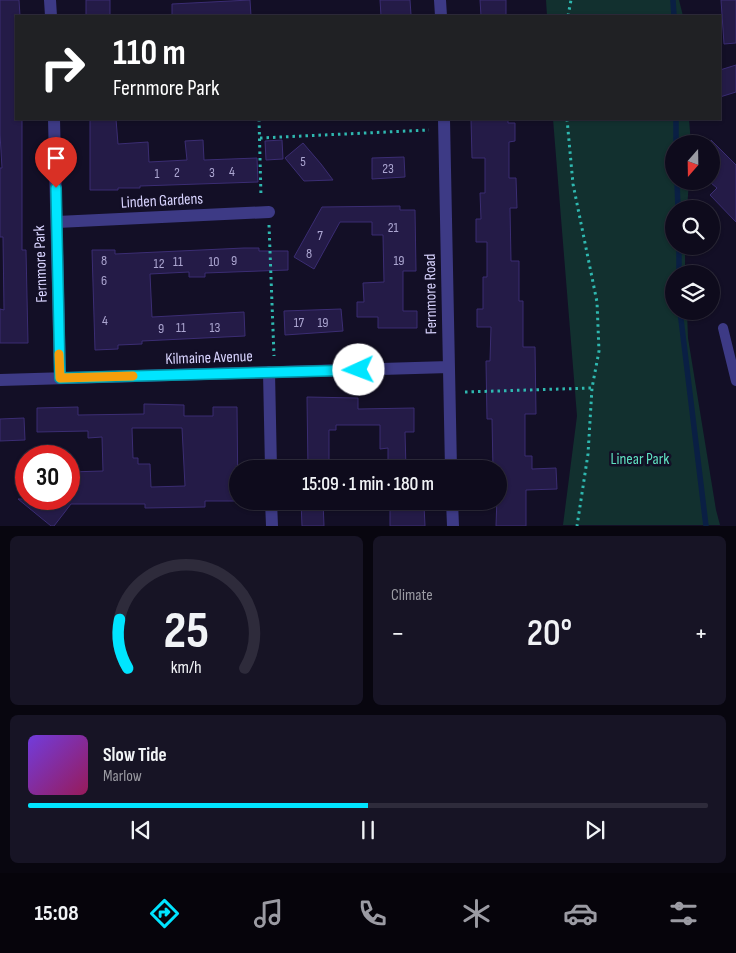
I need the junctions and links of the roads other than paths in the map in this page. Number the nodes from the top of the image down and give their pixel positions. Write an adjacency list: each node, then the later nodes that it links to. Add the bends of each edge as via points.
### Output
1 (50, 0): 3 (street)
2 (440, 0): 4 (street)
3 (51, 15)
4 (441, 15)
5 (54, 120): 8 (street, Fernmore Park)
6 (444, 124): 10 (street, Fernmore Road)
7 (265, 212): 8 (street, Linden Gardens)
8 (57, 222): 12 (street, Fernmore Park)
9 (723, 328): 14 (lane)
10 (449, 367): 11 (street, Kilmaine Avenue); 16 (street, Fernmore Road)
11 (272, 372): 12 (street, Kilmaine Avenue); 15 (street)
12 (60, 378): 13 (street, Kilmaine Avenue)
13 (0, 380)
14 (736, 381)
15 (271, 460)
16 (451, 460)
17 (271, 510): 19 (street)
18 (452, 510): 20 (street)
19 (272, 526)
20 (452, 526)

